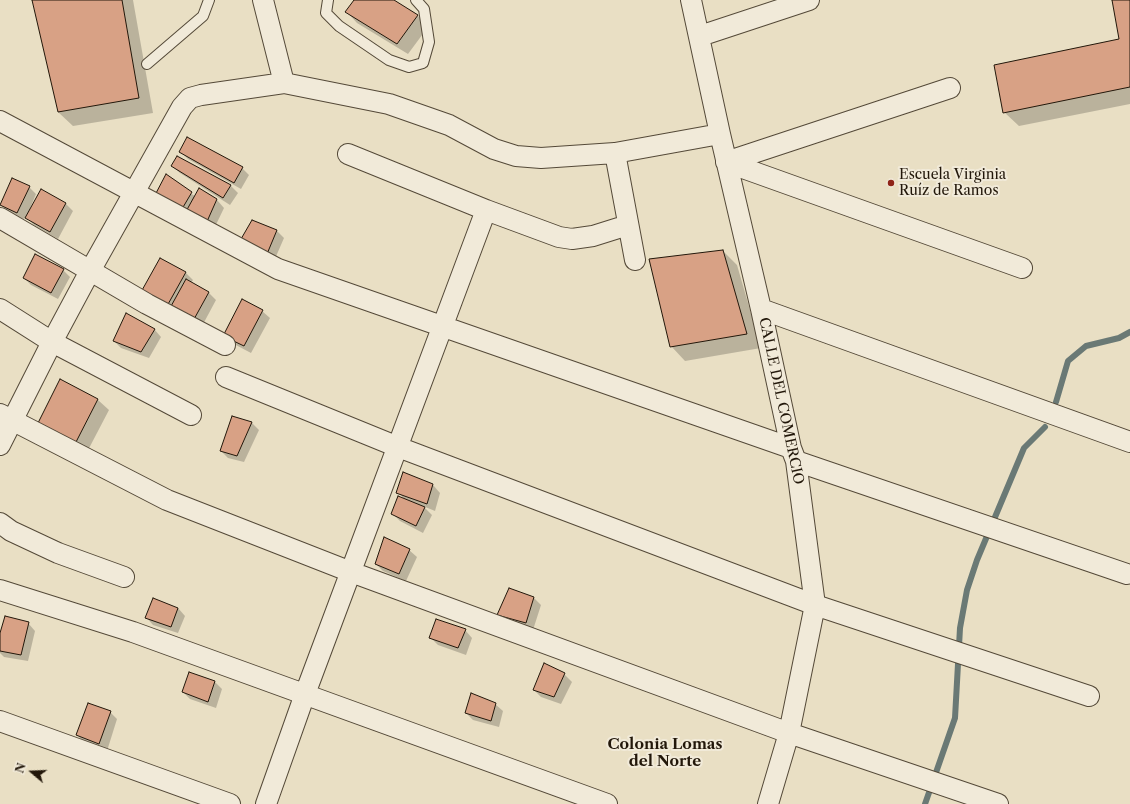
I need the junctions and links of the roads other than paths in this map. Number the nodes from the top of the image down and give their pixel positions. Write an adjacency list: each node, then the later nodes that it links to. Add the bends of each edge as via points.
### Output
1 (209, 0): 8 (lane, via 204,16)
2 (263, 0): 9 (street)
3 (328, 0): 4 (lane, via 326,13 339,26 389,60 409,67 423,63 429,42 424,9)
4 (416, 0)
5 (691, 0): 7 (street, CALLE DEL COMERCIO)
6 (809, 0): 7 (street)
7 (700, 36): 12 (street, CALLE DEL COMERCIO)
8 (147, 64)
9 (284, 83): 13 (street, via 389,104 421,114 449,125 494,149 516,156 541,158); 16 (street, via 190,98 182,107)
10 (950, 88): 15 (street)
11 (0, 121): 16 (street)
12 (720, 134): 13 (street); 15 (street, CALLE DEL COMERCIO)
13 (615, 153): 19 (street)
14 (348, 154): 17 (street)
15 (726, 162): 21 (street); 24 (street, CALLE DEL COMERCIO)
16 (134, 193): 22 (street); 25 (street, via 278,270)
17 (486, 210): 19 (street, via 559,237 572,239 593,236); 25 (street)
18 (0, 218): 22 (street)
19 (628, 225): 20 (street)
20 (635, 260)
21 (1022, 268)
22 (90, 271): 26 (street); 27 (street)
23 (0, 309): 26 (street)
24 (761, 309): 31 (street); 34 (street, CALLE DEL COMERCIO)
25 (443, 326): 33 (street); 34 (street)
26 (52, 342): 29 (street); 30 (street)
27 (225, 344)
28 (226, 377): 33 (street)
29 (191, 415)
30 (6, 418): 32 (street); 36 (street, via 167,500)
31 (1130, 442)
32 (0, 445)
33 (398, 447): 36 (street); 40 (street)
34 (794, 455): 37 (street, via 1000,531); 40 (street, CALLE DEL COMERCIO)
35 (0, 523): 38 (street, via 58,553)
36 (351, 572): 41 (street); 44 (street)
37 (1127, 574)
38 (124, 577)
39 (0, 590): 41 (street, via 133,632)
40 (815, 605): 42 (street); 44 (street, CALLE DEL COMERCIO)
41 (305, 694): 46 (street); 47 (street)
42 (1090, 696)
43 (0, 721): 45 (street)
44 (789, 733): 48 (street, CALLE DEL COMERCIO); 49 (street)
45 (230, 804)
46 (266, 804)
47 (607, 804)
48 (768, 804)
49 (998, 804)

